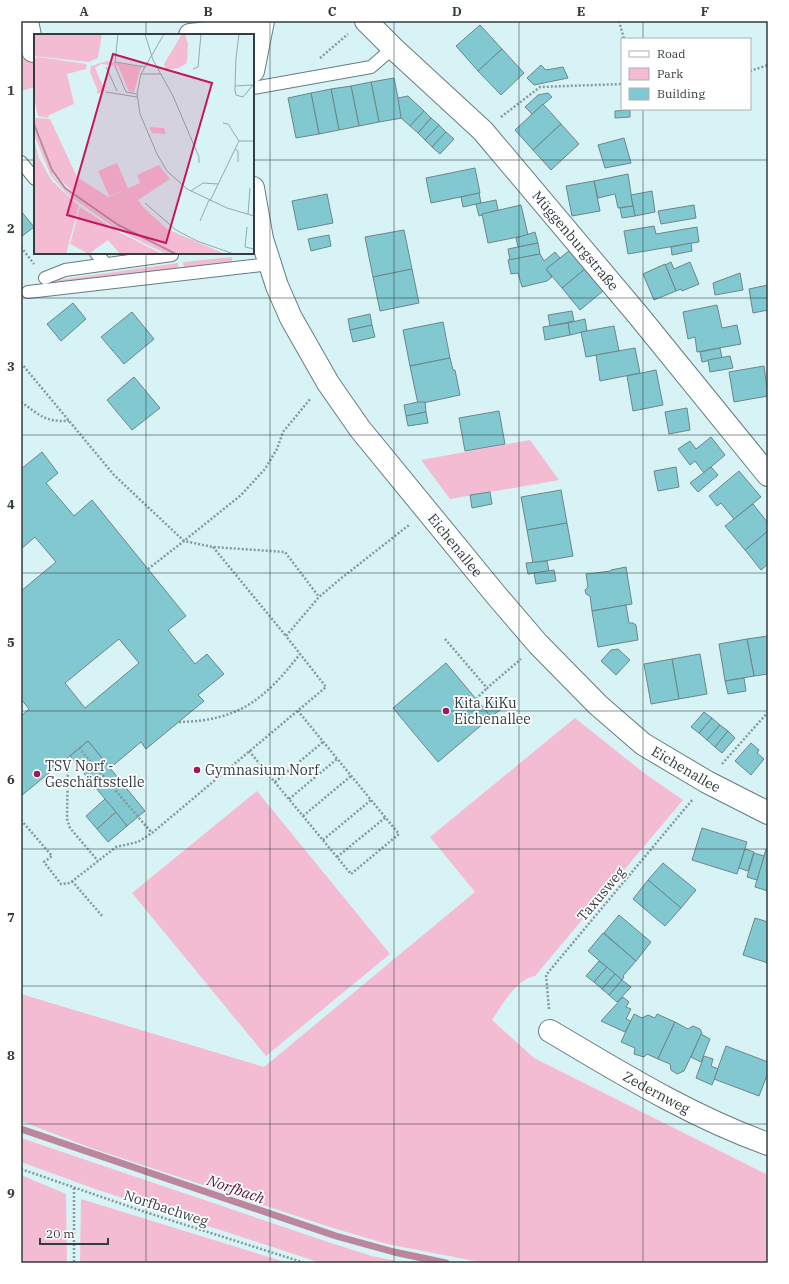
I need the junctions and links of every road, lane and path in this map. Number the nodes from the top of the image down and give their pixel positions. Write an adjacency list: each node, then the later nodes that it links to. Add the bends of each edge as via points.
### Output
1 (27, 21): 8 (street)
2 (366, 21): 7 (street, Müggenburgstraße); 12 (path, via 330,47)
3 (619, 21): 6 (path)
4 (262, 24): 5 (street); 10 (street)
5 (197, 34)
6 (624, 38)
7 (393, 48): 12 (lane, via 371,68); 15 (street, Müggenburgstraße)
8 (34, 51)
9 (768, 65): 11 (path)
10 (254, 66)
11 (751, 70)
12 (299, 80): 14 (lane)
13 (621, 84): 15 (path, via 540,87)
14 (254, 88)
15 (483, 131): 31 (street, Müggenburgstraße)
16 (21, 162): 17 (lane)
17 (34, 178)
18 (254, 201): 19 (street, Eichenallee)
19 (257, 240): 24 (street, Eichenallee)
20 (21, 247): 25 (path)
21 (97, 254): 23 (lane)
22 (175, 254): 23 (lane)
23 (105, 263): 25 (lane, via 65,270)
24 (270, 264): 26 (lane); 28 (street, Eichenallee, via 291,318)
25 (44, 278)
26 (28, 292)
27 (21, 363): 30 (path)
28 (328, 383): 32 (street, Eichenallee, via 360,429); 33 (path, via 304,404 283,432 278,448 265,469 241,495)
29 (21, 402): 30 (path, via 41,417 53,422)
30 (70, 421): 33 (path, via 114,475)
31 (768, 476)
32 (427, 512): 36 (path); 39 (street, Eichenallee)
33 (184, 541): 34 (path); 35 (path)
34 (213, 547): 36 (path, via 285,552); 37 (path)
35 (148, 569)
36 (319, 597): 37 (path)
37 (286, 636): 40 (path)
38 (445, 639): 41 (path)
39 (538, 644): 41 (path); 53 (street, Eichenallee, via 598,705 642,744)
40 (300, 654): 43 (path, via 326,687); 45 (path, via 270,689 242,710)
41 (487, 688): 42 (path)
42 (476, 699)
43 (298, 711): 46 (path); 48 (path)
44 (768, 712): 53 (path)
45 (179, 722)
46 (323, 742): 49 (path); 52 (path)
47 (80, 748): 60 (path)
48 (249, 751): 52 (path); 60 (path)
49 (338, 759): 51 (path); 54 (path)
50 (65, 760): 63 (path, via 68,763 66,819 70,828)
51 (351, 776): 55 (path); 57 (path)
52 (275, 782): 54 (path)
53 (707, 782): 56 (street, Eichenallee); 66 (path, Taxusweg, via 546,975)
54 (289, 799): 57 (path)
55 (371, 800): 58 (path); 61 (path)
56 (768, 813)
57 (303, 816): 61 (path)
58 (386, 817): 62 (path); 62 (path, via 399,834 351,874)
59 (21, 820): 64 (path, via 52,856 44,862 61,884)
60 (152, 832): 63 (path, via 138,842 116,847)
61 (323, 840): 62 (path)
62 (337, 857)
63 (98, 860): 64 (path)
64 (72, 881): 65 (path)
65 (103, 917)
66 (550, 1031): 67 (street, Zedernweg, via 632,1080 706,1119)
67 (768, 1144)
68 (21, 1169): 69 (path, Norfbachweg)
69 (74, 1188): 70 (path); 71 (path, Norfbachweg)
70 (74, 1263)
71 (305, 1263)

